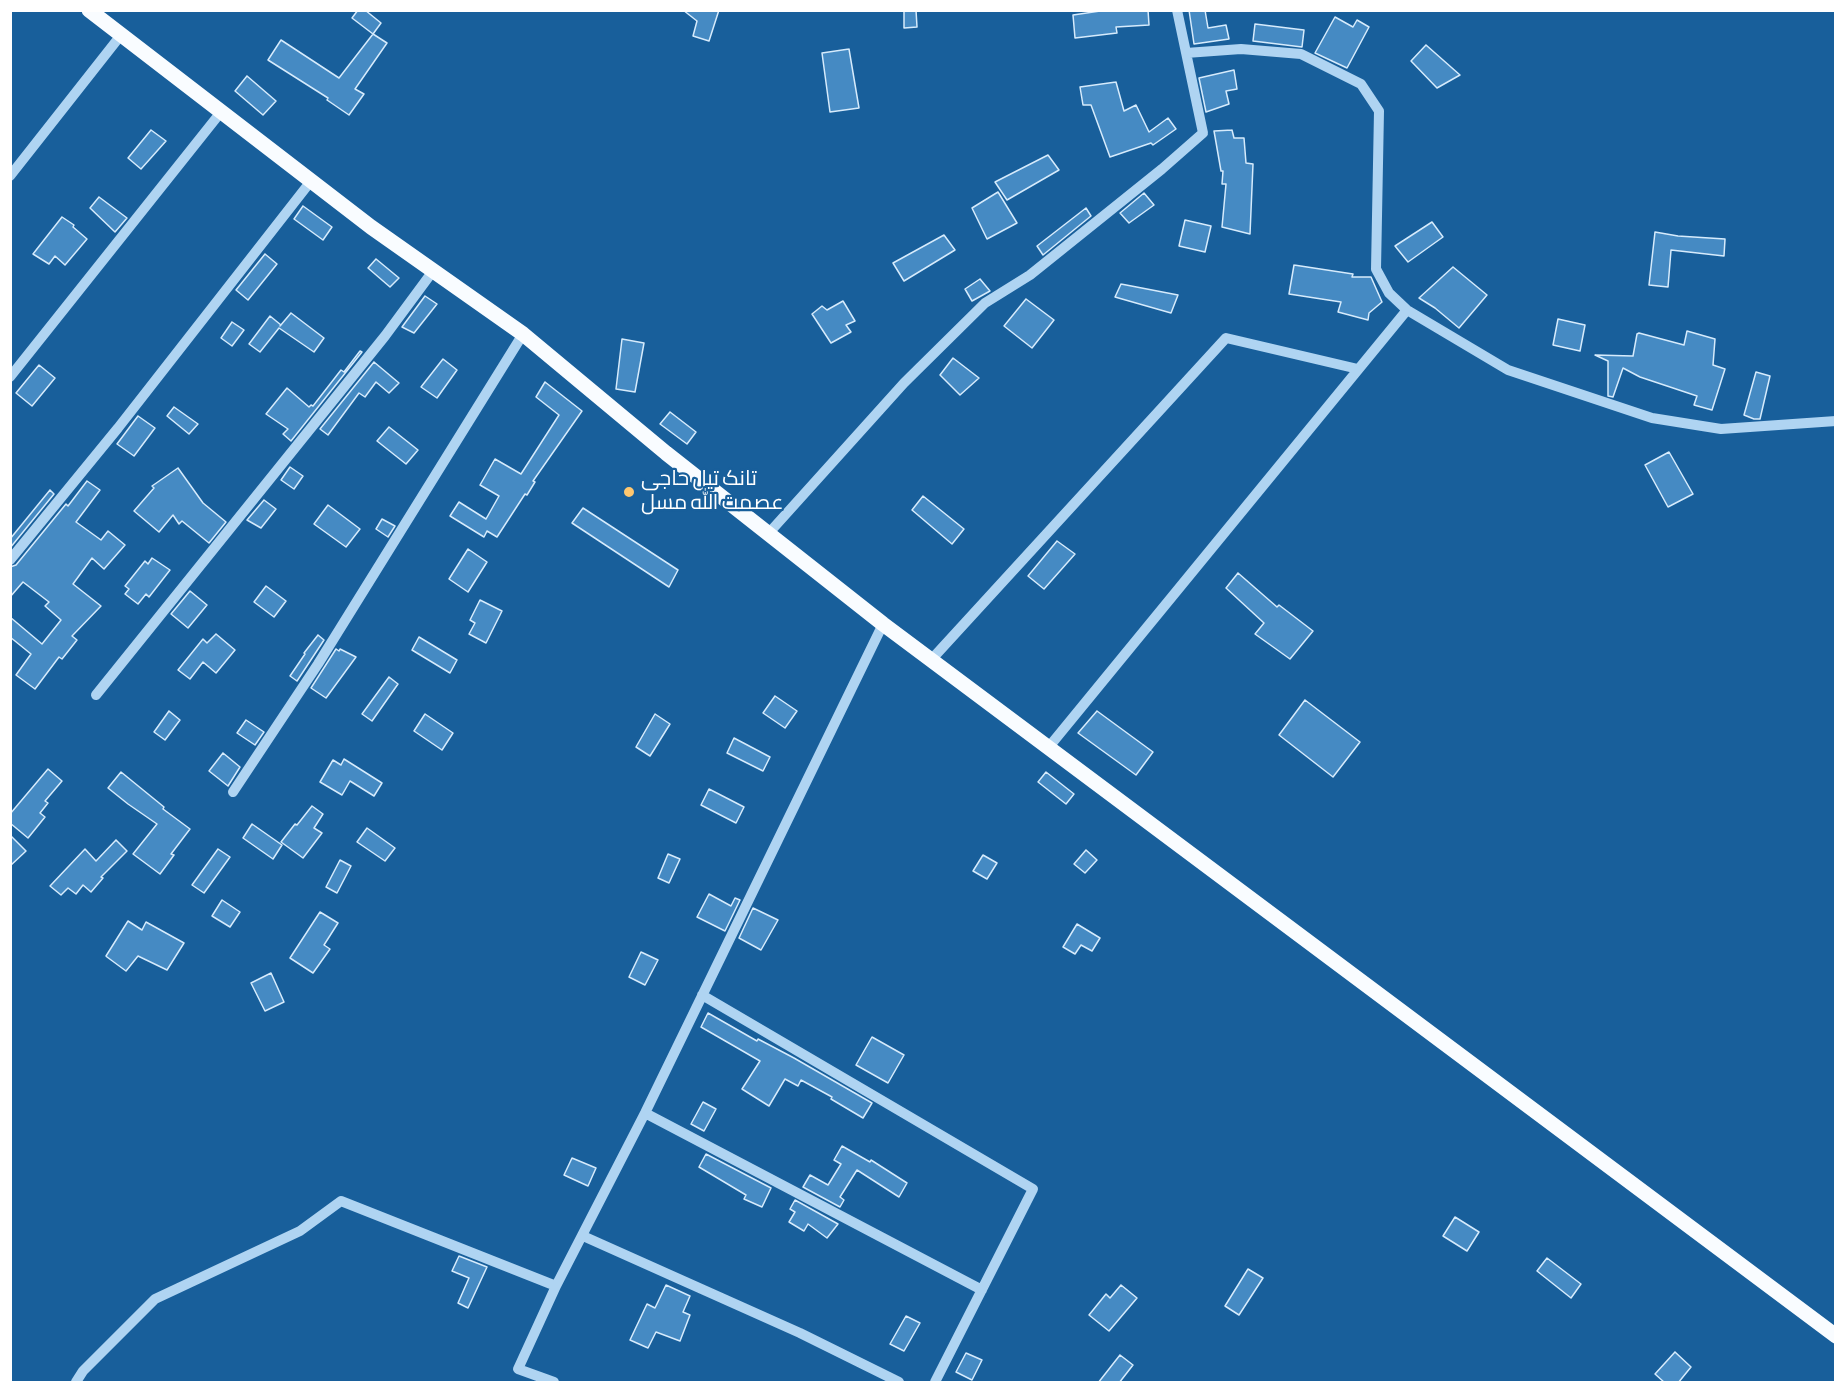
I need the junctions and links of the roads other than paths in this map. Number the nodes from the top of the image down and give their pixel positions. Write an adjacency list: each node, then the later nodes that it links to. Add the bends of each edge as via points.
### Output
1 (88, 10): 3 (main road)
2 (1177, 10): 4 (street)
3 (121, 35): 5 (main road); 6 (street)
4 (1186, 53): 9 (street, via 1241,49 1301,54 1361,84 1378,111 1376,269 1389,293); 14 (street, via 1203,133 1030,275 985,303 904,383)
5 (221, 112): 7 (main road); 12 (street)
6 (10, 176)
7 (311, 181): 8 (main road); 15 (street)
8 (433, 270): 10 (main road); 18 (street, via 385,336)
9 (1407, 310): 11 (street); 13 (street, via 1509,370 1652,418 1721,429)
10 (524, 334): 14 (main road); 20 (street, via 318,664)
11 (1358, 369): 17 (street, via 1226,339); 19 (street)
12 (10, 377)
13 (1836, 421)
14 (768, 534): 16 (main road)
15 (10, 560)
16 (883, 624): 17 (main road); 21 (street)
17 (931, 660): 19 (main road)
18 (96, 695)
19 (1048, 748): 26 (main road)
20 (233, 792)
21 (702, 995): 22 (street); 25 (street, via 1033,1189)
22 (645, 1113): 23 (street); 25 (street)
23 (583, 1236): 24 (street); 29 (street, via 800,1333)
24 (556, 1286): 27 (street, via 341,1201 300,1232 156,1299 83,1371); 28 (street, via 518,1369)
25 (982, 1290): 30 (street)
26 (1836, 1336)
27 (76, 1383)
28 (554, 1383)
29 (899, 1383)
30 (935, 1383)

